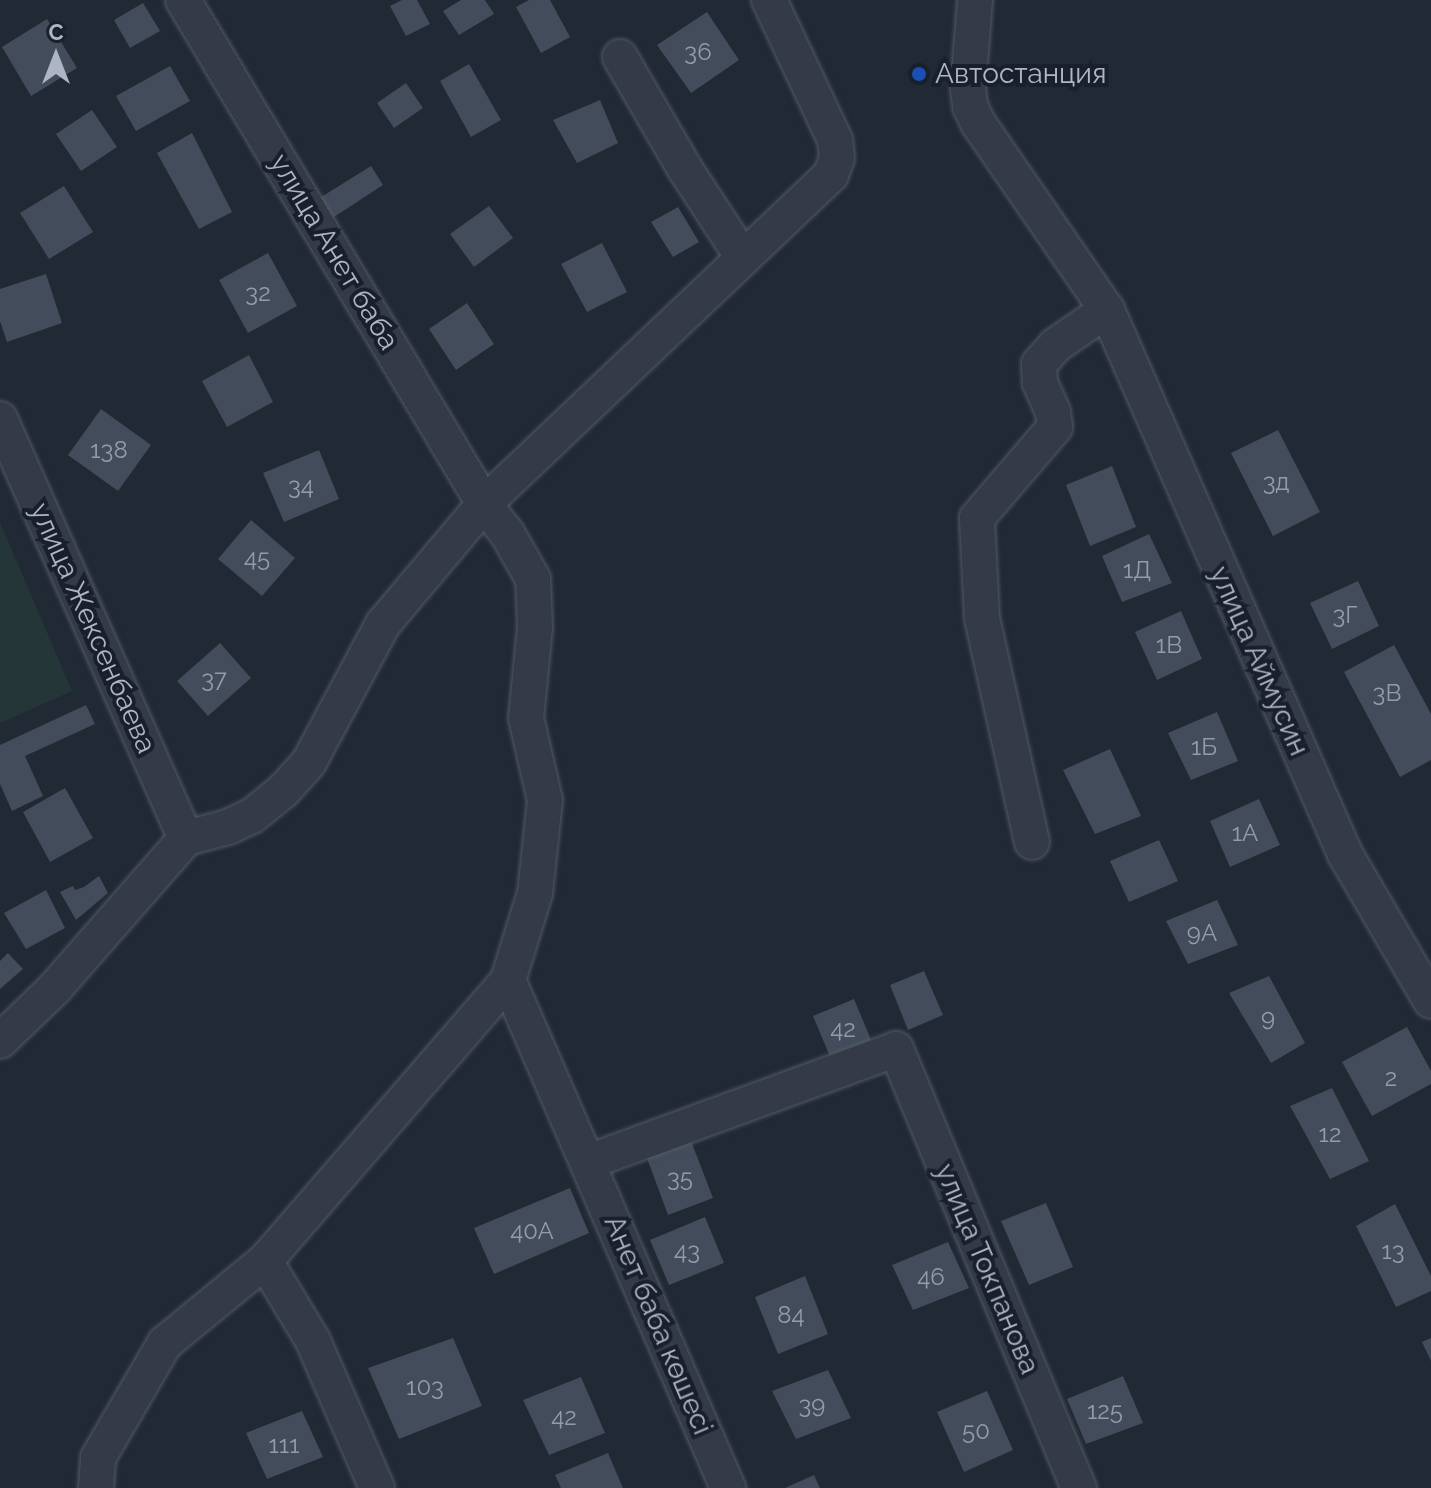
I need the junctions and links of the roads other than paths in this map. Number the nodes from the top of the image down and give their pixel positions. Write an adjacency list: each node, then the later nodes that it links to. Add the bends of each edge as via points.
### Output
1 (183, 0): 8 (street, улица Анет баба)
2 (769, 0): 5 (street, via 835,140 837,158 831,175)
3 (975, 0): 6 (street, улица Аймусин, via 970,106)
4 (620, 57): 5 (street)
5 (743, 258): 8 (street)
6 (1107, 310): 10 (street, via 1056,345 1039,364 1055,427 977,518 982,618); 12 (street, улица Аймусин, via 1345,854)
7 (0, 419): 9 (street, улица Жексенбаева)
8 (484, 504): 9 (street, via 383,624 301,772 252,816); 11 (street, улица Анет баба, via 533,579 535,627 526,718 545,800 535,893)
9 (186, 838): 13 (street, via 54,989)
10 (1032, 842)
11 (508, 980): 14 (street, Анет баба көшесі); 15 (street)
12 (1431, 1001)
13 (0, 1041)
14 (588, 1162): 18 (street, Анет баба көшесі); 19 (street, улица Токпанова, via 896,1049)
15 (265, 1261): 16 (street, via 165,1343 98,1458); 17 (street, via 313,1341)
16 (96, 1488)
17 (377, 1488)
18 (728, 1488)
19 (1079, 1488)

